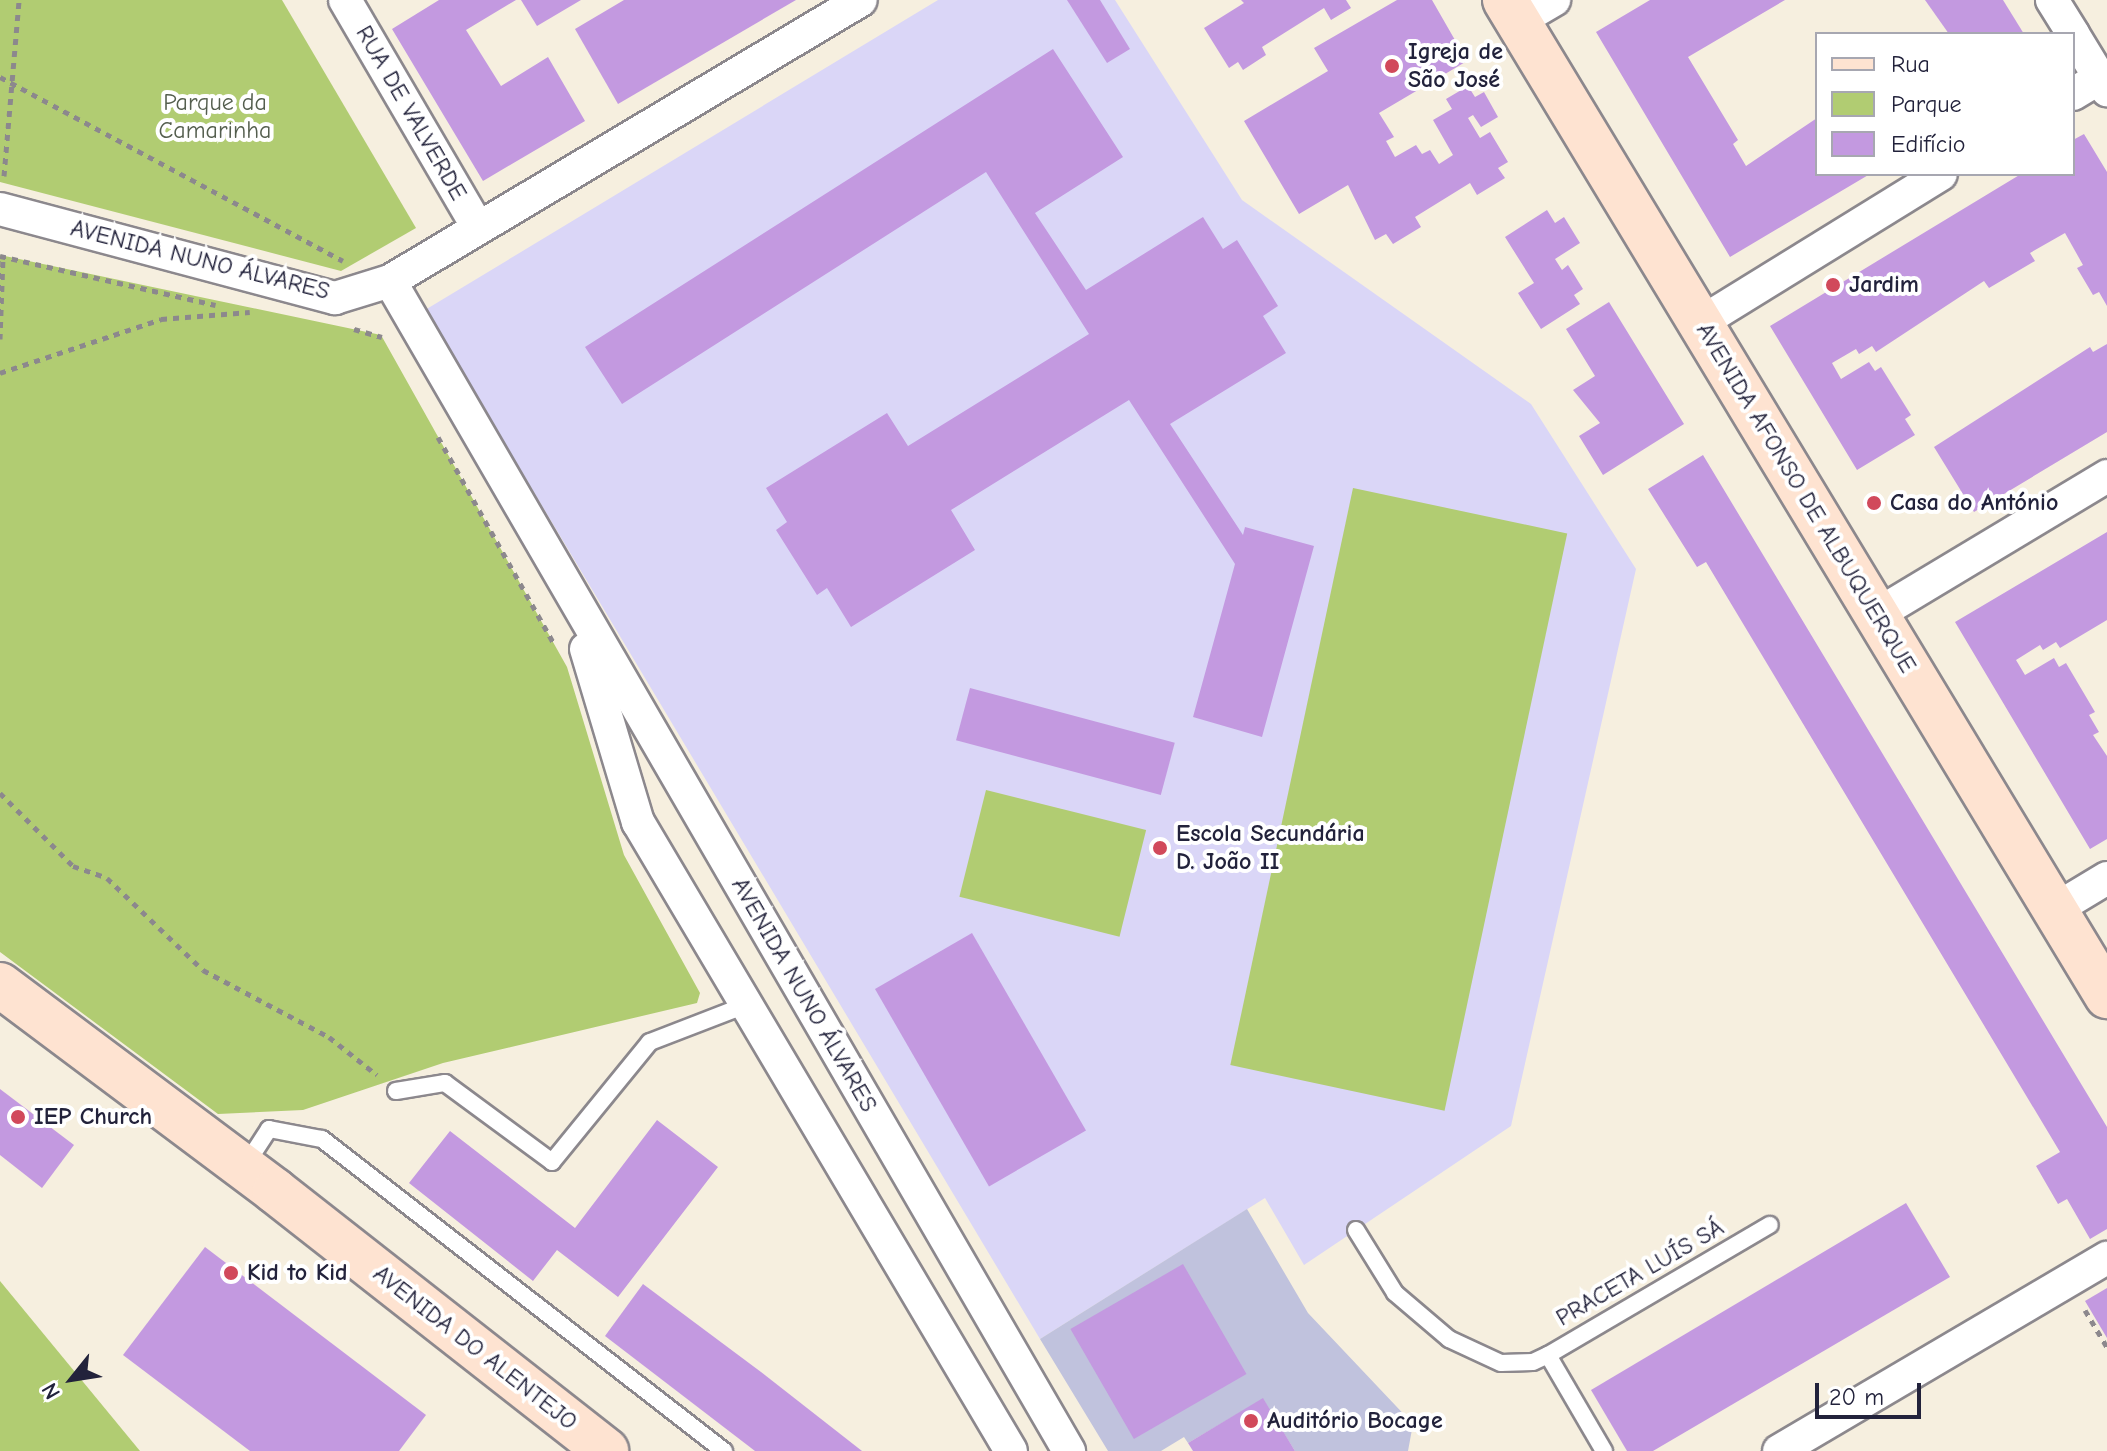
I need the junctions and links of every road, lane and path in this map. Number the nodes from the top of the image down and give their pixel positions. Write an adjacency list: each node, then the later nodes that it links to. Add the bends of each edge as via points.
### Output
1 (19, 0): 9 (path)
2 (345, 0): 13 (street, RUA DE VALVERDE)
3 (861, 0): 13 (street)
4 (2052, 0): 6 (street)
5 (1525, 7): 19 (street, AVENIDA AFONSO DE ALBUQUERQUE)
6 (2072, 32)
7 (2075, 39): 10 (street)
8 (0, 77): 9 (path)
9 (12, 84): 12 (path); 15 (path)
10 (2093, 87)
11 (1938, 176): 19 (street)
12 (0, 209): 16 (street, AVENIDA NUNO ÁLVARES, via 335,298)
13 (477, 226): 16 (street)
14 (1, 256): 18 (path); 21 (path)
15 (351, 265)
16 (390, 281): 26 (street, AVENIDA NUNO ÁLVARES)
17 (259, 311): 18 (path)
18 (248, 312): 23 (path, via 161,319)
19 (1700, 323): 27 (street, AVENIDA AFONSO DE ALBUQUERQUE)
20 (339, 326): 22 (path, via 381,335)
21 (0, 339)
22 (388, 348)
23 (0, 373)
24 (434, 431): 28 (path)
25 (2107, 476): 27 (street)
26 (540, 539): 30 (street, AVENIDA NUNO ÁLVARES); 31 (street, AVENIDA NUNO ÁLVARES, via 597,673)
27 (1876, 615): 33 (street, AVENIDA AFONSO DE ALBUQUERQUE)
28 (559, 653)
29 (0, 793): 37 (path, via 73,866 107,878 203,970 329,1037)
30 (691, 801): 31 (street, via 676,791 654,791); 48 (street, AVENIDA NUNO ÁLVARES)
31 (638, 822): 36 (street, AVENIDA NUNO ÁLVARES)
32 (2107, 878): 33 (street)
33 (2054, 910): 35 (street, AVENIDA AFONSO DE ALBUQUERQUE)
34 (0, 985): 38 (street, AVENIDA DO ALENTEJO)
35 (2107, 996)
36 (746, 1005): 37 (lane, via 650,1042 552,1162 445,1083); 47 (street, AVENIDA NUNO ÁLVARES)
37 (396, 1091)
38 (244, 1168): 45 (street, AVENIDA DO ALENTEJO); 46 (lane, via 269,1129 322,1139)
39 (1770, 1225): 44 (lane, PRACETA LUÍS SÁ)
40 (1356, 1230): 44 (lane, via 1395,1293 1458,1345 1501,1363 1533,1362)
41 (2107, 1258): 50 (street)
42 (2078, 1297): 43 (path)
43 (2107, 1347)
44 (1548, 1355): 49 (lane, PRACETA LUÍS SÁ)
45 (606, 1451)
46 (724, 1451)
47 (1011, 1451)
48 (1069, 1451)
49 (1604, 1451)
50 (1779, 1451)

